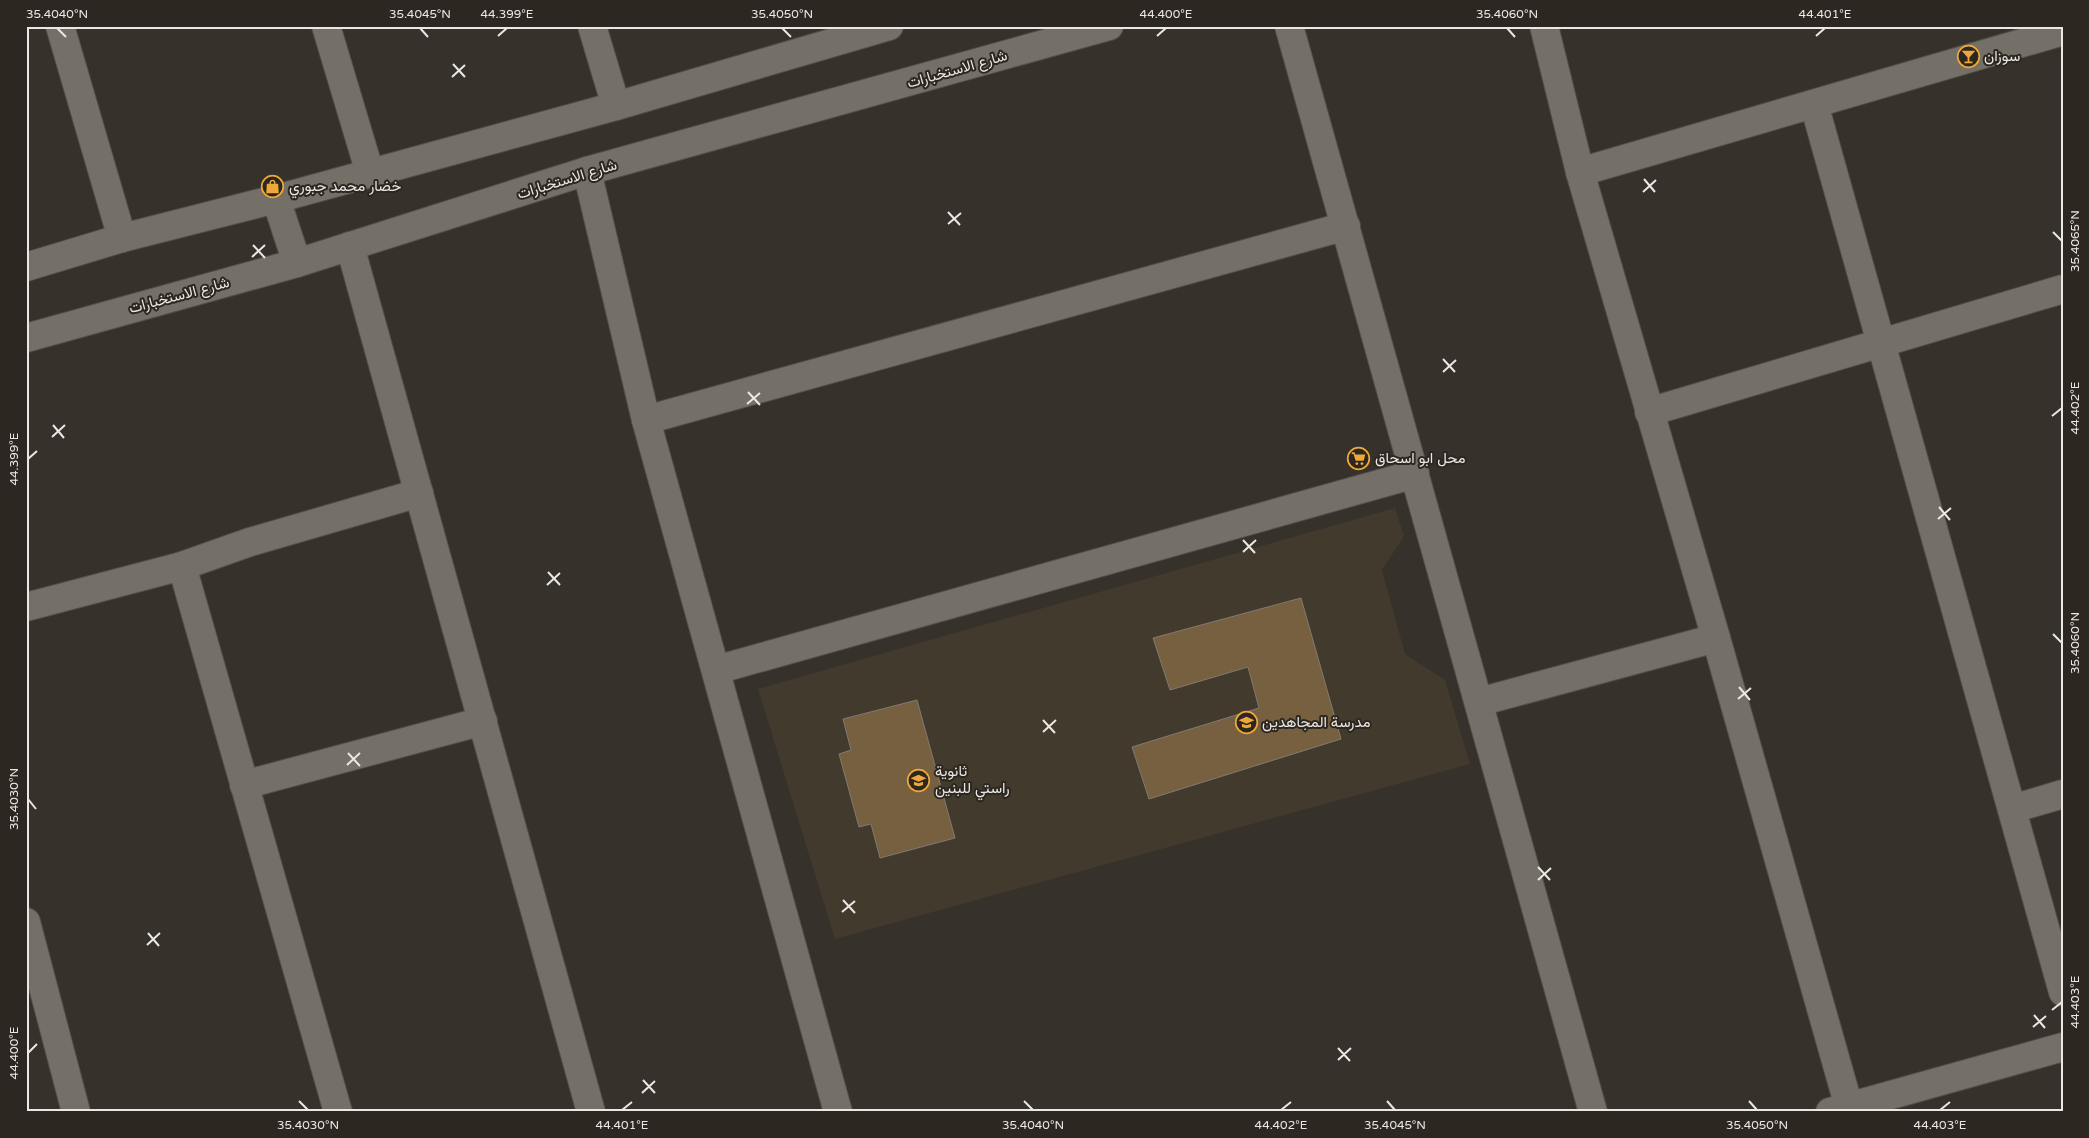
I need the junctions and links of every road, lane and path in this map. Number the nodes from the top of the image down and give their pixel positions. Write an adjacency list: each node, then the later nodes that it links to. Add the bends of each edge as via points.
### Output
1 (60, 26): 16 (street)
2 (326, 26): 13 (street)
3 (592, 26): 10 (street)
4 (1109, 26): 11 (street, شارع الاستخبارات)
5 (1290, 26): 15 (street)
6 (1544, 26): 12 (street)
7 (876, 28): 10 (street)
8 (2063, 32): 9 (street)
9 (1814, 104): 12 (street); 22 (street)
10 (616, 106): 13 (street)
11 (587, 171): 17 (street, شارع الاستخبارات); 24 (street)
12 (1580, 172): 23 (street)
13 (370, 174): 14 (street)
14 (276, 199): 16 (street); 18 (street)
15 (1346, 226): 24 (street); 25 (street)
16 (122, 238): 19 (street)
17 (350, 246): 18 (street, شارع الاستخبارات); 26 (street)
18 (297, 263): 21 (street, شارع الاستخبارات)
19 (26, 267)
20 (2063, 289): 22 (street)
21 (26, 338)
22 (1881, 343): 23 (street); 35 (street)
23 (1649, 412): 29 (street)
24 (646, 420): 30 (street)
25 (1415, 474): 30 (street); 31 (street)
26 (419, 493): 27 (street, via 250,542); 32 (street)
27 (182, 566): 28 (street); 33 (street)
28 (26, 607)
29 (1716, 638): 31 (street); 39 (street)
30 (716, 670): 43 (street)
31 (1479, 702): 44 (street)
32 (483, 721): 33 (street); 42 (street)
33 (244, 785): 41 (street)
34 (2063, 794): 35 (street)
35 (2012, 809): 37 (street)
36 (26, 922): 40 (street)
37 (2063, 992)
38 (2063, 1047): 39 (street)
39 (1839, 1109)
40 (76, 1112)
41 (338, 1112)
42 (592, 1112)
43 (838, 1112)
44 (1593, 1112)

